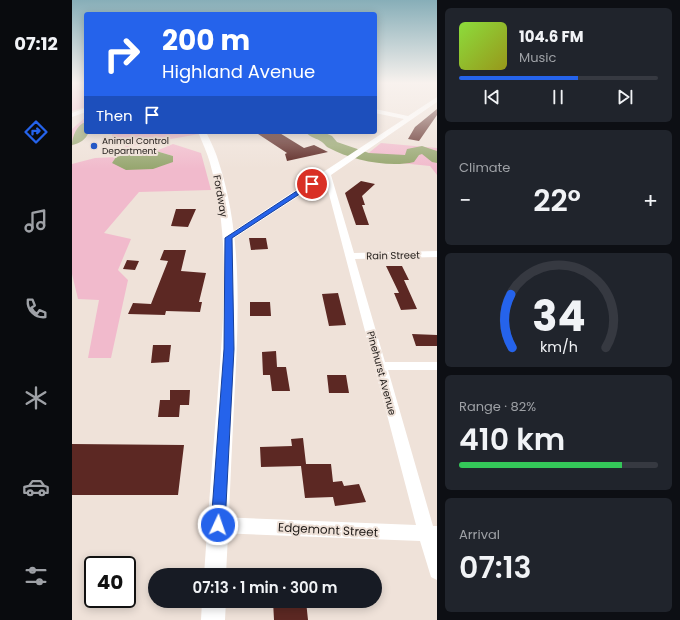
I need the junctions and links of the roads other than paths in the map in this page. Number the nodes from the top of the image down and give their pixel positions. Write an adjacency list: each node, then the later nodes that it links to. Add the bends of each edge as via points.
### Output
1 (83, 111): 4 (street)
2 (377, 111): 5 (street)
3 (420, 111): 5 (street)
4 (72, 115)
5 (410, 118): 7 (street)
6 (203, 134): 8 (street, Fordway, via 216,170)
7 (327, 174): 8 (street); 10 (street, Pinehurst Avenue)
8 (228, 238): 13 (street, Fordway, via 229,349)
9 (437, 254): 10 (street, Rain Street)
10 (350, 256): 11 (street, Pinehurst Avenue)
11 (381, 366): 12 (street); 14 (street, Pinehurst Avenue)
12 (437, 366)
13 (218, 525): 14 (street, Edgemont Street); 15 (street, Fordway)
14 (432, 534): 16 (street, Pinehurst Avenue)
15 (215, 568)
16 (437, 571)
17 (214, 608): 18 (street)
18 (213, 620)

